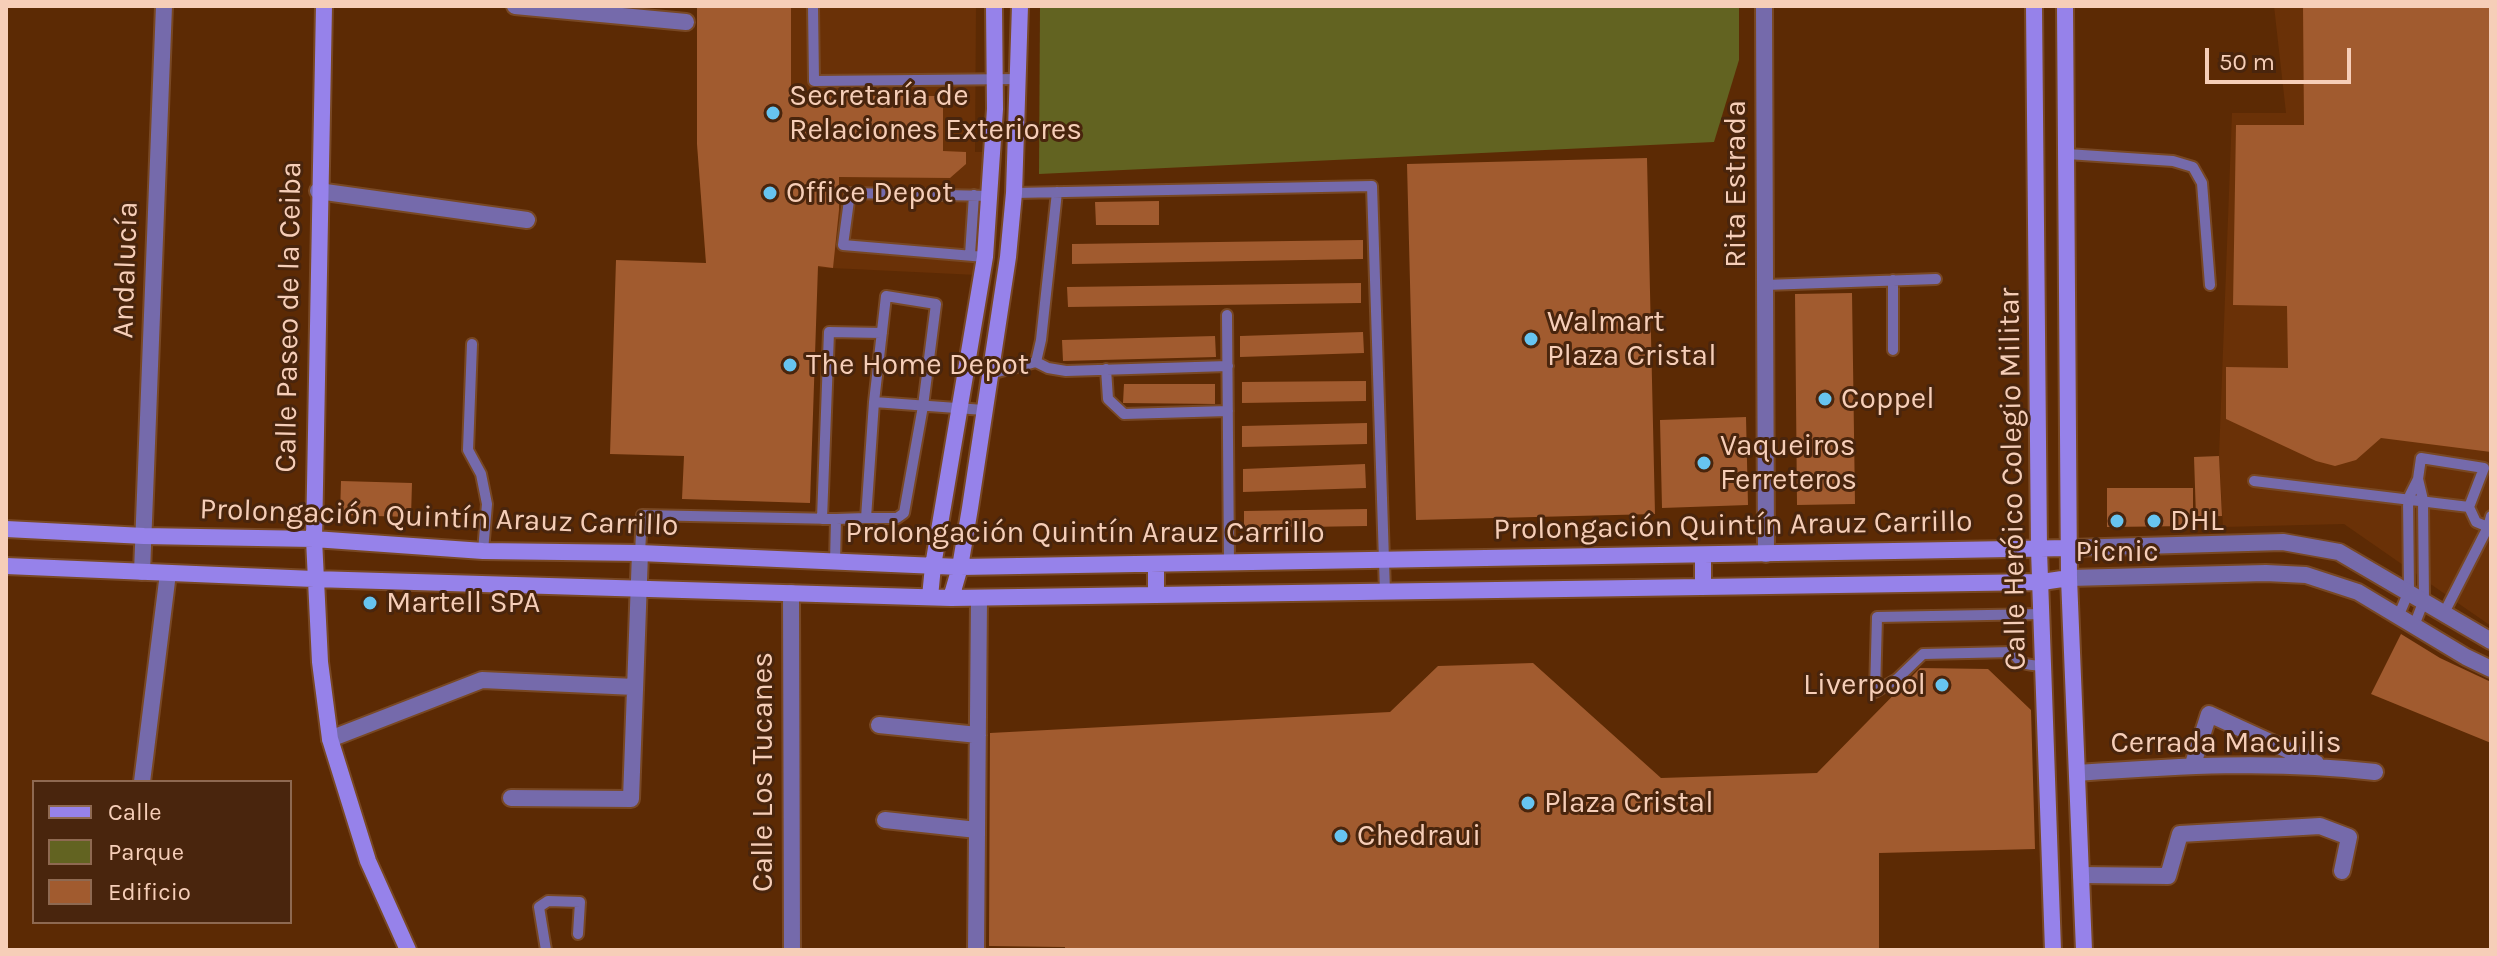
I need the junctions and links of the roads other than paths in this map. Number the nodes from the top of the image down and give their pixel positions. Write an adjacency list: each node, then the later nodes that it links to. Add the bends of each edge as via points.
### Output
1 (164, 6): 48 (street, Andalucía)
2 (324, 6): 14 (street, Calle Paseo de la Ceiba)
3 (515, 6): 10 (street)
4 (813, 6): 11 (lane, via 814,81)
5 (994, 6): 11 (street)
6 (1020, 6): 12 (street)
7 (1764, 6): 22 (street, Rita Estrada)
8 (2034, 6): 51 (street, Calle Heróico Colegio Militar)
9 (2065, 6): 13 (street, Calle Heróico Colegio Militar)
10 (686, 22)
11 (994, 79): 12 (lane); 17 (street)
12 (1019, 79): 16 (street)
13 (2067, 154): 23 (lane, via 2193,167 2202,183); 50 (street, Calle Heróico Colegio Militar)
14 (318, 191): 18 (street); 49 (street, Calle Paseo de la Ceiba)
15 (1057, 192): 16 (lane); 28 (lane); 56 (lane, via 1372,186)
16 (1014, 193): 31 (street)
17 (982, 195): 19 (street); 19 (lane, via 850,193 843,245)
18 (527, 220)
19 (978, 256): 34 (street)
20 (1936, 279): 21 (lane)
21 (1893, 280): 22 (lane); 27 (lane)
22 (1765, 285): 54 (street, Rita Estrada)
23 (2210, 285)
24 (1227, 315): 29 (lane)
25 (882, 333): 32 (lane); 33 (lane, via 886,296 936,304); 44 (lane, via 829,332)
26 (472, 344): 52 (lane, via 468,450 481,474 487,504)
27 (1893, 350)
28 (1036, 362): 30 (lane, via 1066,371); 31 (lane)
29 (1228, 366): 30 (lane); 36 (lane)
30 (1106, 369): 36 (lane, via 1108,399 1124,414)
31 (990, 374): 35 (street)
32 (874, 402): 33 (lane); 43 (lane)
33 (923, 406): 34 (lane); 43 (lane, via 904,513 897,518)
34 (961, 408): 35 (lane); 61 (street)
35 (984, 410): 62 (street)
36 (1228, 411): 58 (lane)
37 (2418, 479): 39 (lane); 40 (lane); 41 (lane, via 2421,458 2484,468)
38 (2254, 481): 39 (lane)
39 (2408, 499): 40 (lane); 70 (lane)
40 (2423, 500): 41 (lane); 77 (lane)
41 (2469, 507): 46 (lane, via 2476,522)
42 (2491, 516): 46 (lane)
43 (866, 518): 45 (lane)
44 (822, 519): 45 (lane); 53 (lane, via 642,515)
45 (836, 519): 57 (lane)
46 (2488, 527): 78 (lane)
47 (6, 529): 48 (street, Prolongación Quintín Arauz Carrillo)
48 (144, 536): 49 (street, Prolongación Quintín Arauz Carrillo); 63 (street, Andalucía)
49 (314, 539): 52 (street, Prolongación Quintín Arauz Carrillo); 66 (street, Calle Paseo de la Ceiba)
50 (2069, 548): 51 (street, Prolongación Quintín Arauz Carrillo); 65 (street, Calle Heróico Colegio Militar); 70 (street, via 2283,542 2339,552)
51 (2039, 550): 54 (street, Prolongación Quintín Arauz Carrillo); 67 (street, Calle Heróico Colegio Militar)
52 (483, 551): 53 (street, Prolongación Quintín Arauz Carrillo)
53 (640, 553): 57 (street, Prolongación Quintín Arauz Carrillo); 69 (street)
54 (1766, 554): 55 (street, Prolongación Quintín Arauz Carrillo)
55 (1703, 555): 56 (street, Prolongación Quintín Arauz Carrillo); 68 (street)
56 (1384, 560): 58 (street, Prolongación Quintín Arauz Carrillo); 71 (lane)
57 (835, 562): 61 (street, Prolongación Quintín Arauz Carrillo)
58 (1229, 562): 59 (street, Prolongación Quintín Arauz Carrillo)
59 (1156, 564): 62 (street, Prolongación Quintín Arauz Carrillo); 73 (street)
60 (6, 566): 63 (street, Prolongación Quintín Arauz Carrillo)
61 (933, 566): 62 (street, Prolongación Quintín Arauz Carrillo); 74 (street)
62 (960, 567): 75 (street)
63 (142, 572): 64 (street, Prolongación Quintín Arauz Carrillo)
64 (168, 573): 66 (street, Prolongación Quintín Arauz Carrillo); 93 (street)
65 (2069, 578): 67 (street, Prolongación Quintín Arauz Carrillo); 80 (street, via 2306,575 2358,592); 92 (street, Calle Heróico Colegio Militar)
66 (314, 579): 69 (street, Prolongación Quintín Arauz Carrillo); 88 (street, Calle Paseo de la Ceiba)
67 (2042, 582): 68 (street, Prolongación Quintín Arauz Carrillo); 79 (street, Calle Heróico Colegio Militar)
68 (1703, 587): 71 (street, Prolongación Quintín Arauz Carrillo)
69 (638, 589): 72 (street, Prolongación Quintín Arauz Carrillo); 85 (street)
70 (2409, 591): 77 (street); 80 (lane)
71 (1385, 592): 73 (street, Prolongación Quintín Arauz Carrillo)
72 (791, 593): 74 (street, Prolongación Quintín Arauz Carrillo); 102 (street, Calle Los Tucanes)
73 (1156, 595): 76 (street, Prolongación Quintín Arauz Carrillo)
74 (930, 597): 75 (street, Prolongación Quintín Arauz Carrillo)
75 (951, 598): 76 (street, Prolongación Quintín Arauz Carrillo)
76 (979, 598): 87 (street)
77 (2424, 600): 78 (street); 81 (lane)
78 (2444, 613): 82 (street)
79 (2043, 614): 83 (street, Calle Heróico Colegio Militar); 83 (lane, via 1877,617 1875,692 1923,654 2013,652 2025,665)
80 (2398, 617): 81 (street)
81 (2414, 626): 84 (street)
82 (2491, 641)
83 (2045, 666): 104 (street, Calle Heróico Colegio Militar)
84 (2491, 669)
85 (635, 687): 88 (street, via 482,680); 94 (street, via 631,799)
86 (879, 725): 87 (street)
87 (978, 735): 96 (street)
88 (330, 739): 100 (street, Calle Paseo de la Ceiba, via 368,861)
89 (2193, 764): 90 (street, Cerrada Macuilis); 90 (street, via 2209,714); 92 (street, Cerrada Macuilis)
90 (2323, 766): 91 (street, Cerrada Macuilis)
91 (2375, 772)
92 (2077, 773): 98 (street, Calle Heróico Colegio Militar)
93 (142, 780)
94 (511, 798)
95 (885, 820): 96 (street)
96 (977, 830): 103 (street)
97 (2342, 871): 98 (street, via 2349,837 2320,826 2180,834 2168,876)
98 (2081, 875): 105 (street, Calle Heróico Colegio Militar)
99 (578, 934): 101 (lane, via 580,902 548,901 539,907)
100 (408, 950)
101 (546, 950)
102 (792, 950)
103 (976, 950)
104 (2053, 950)
105 (2084, 950)

